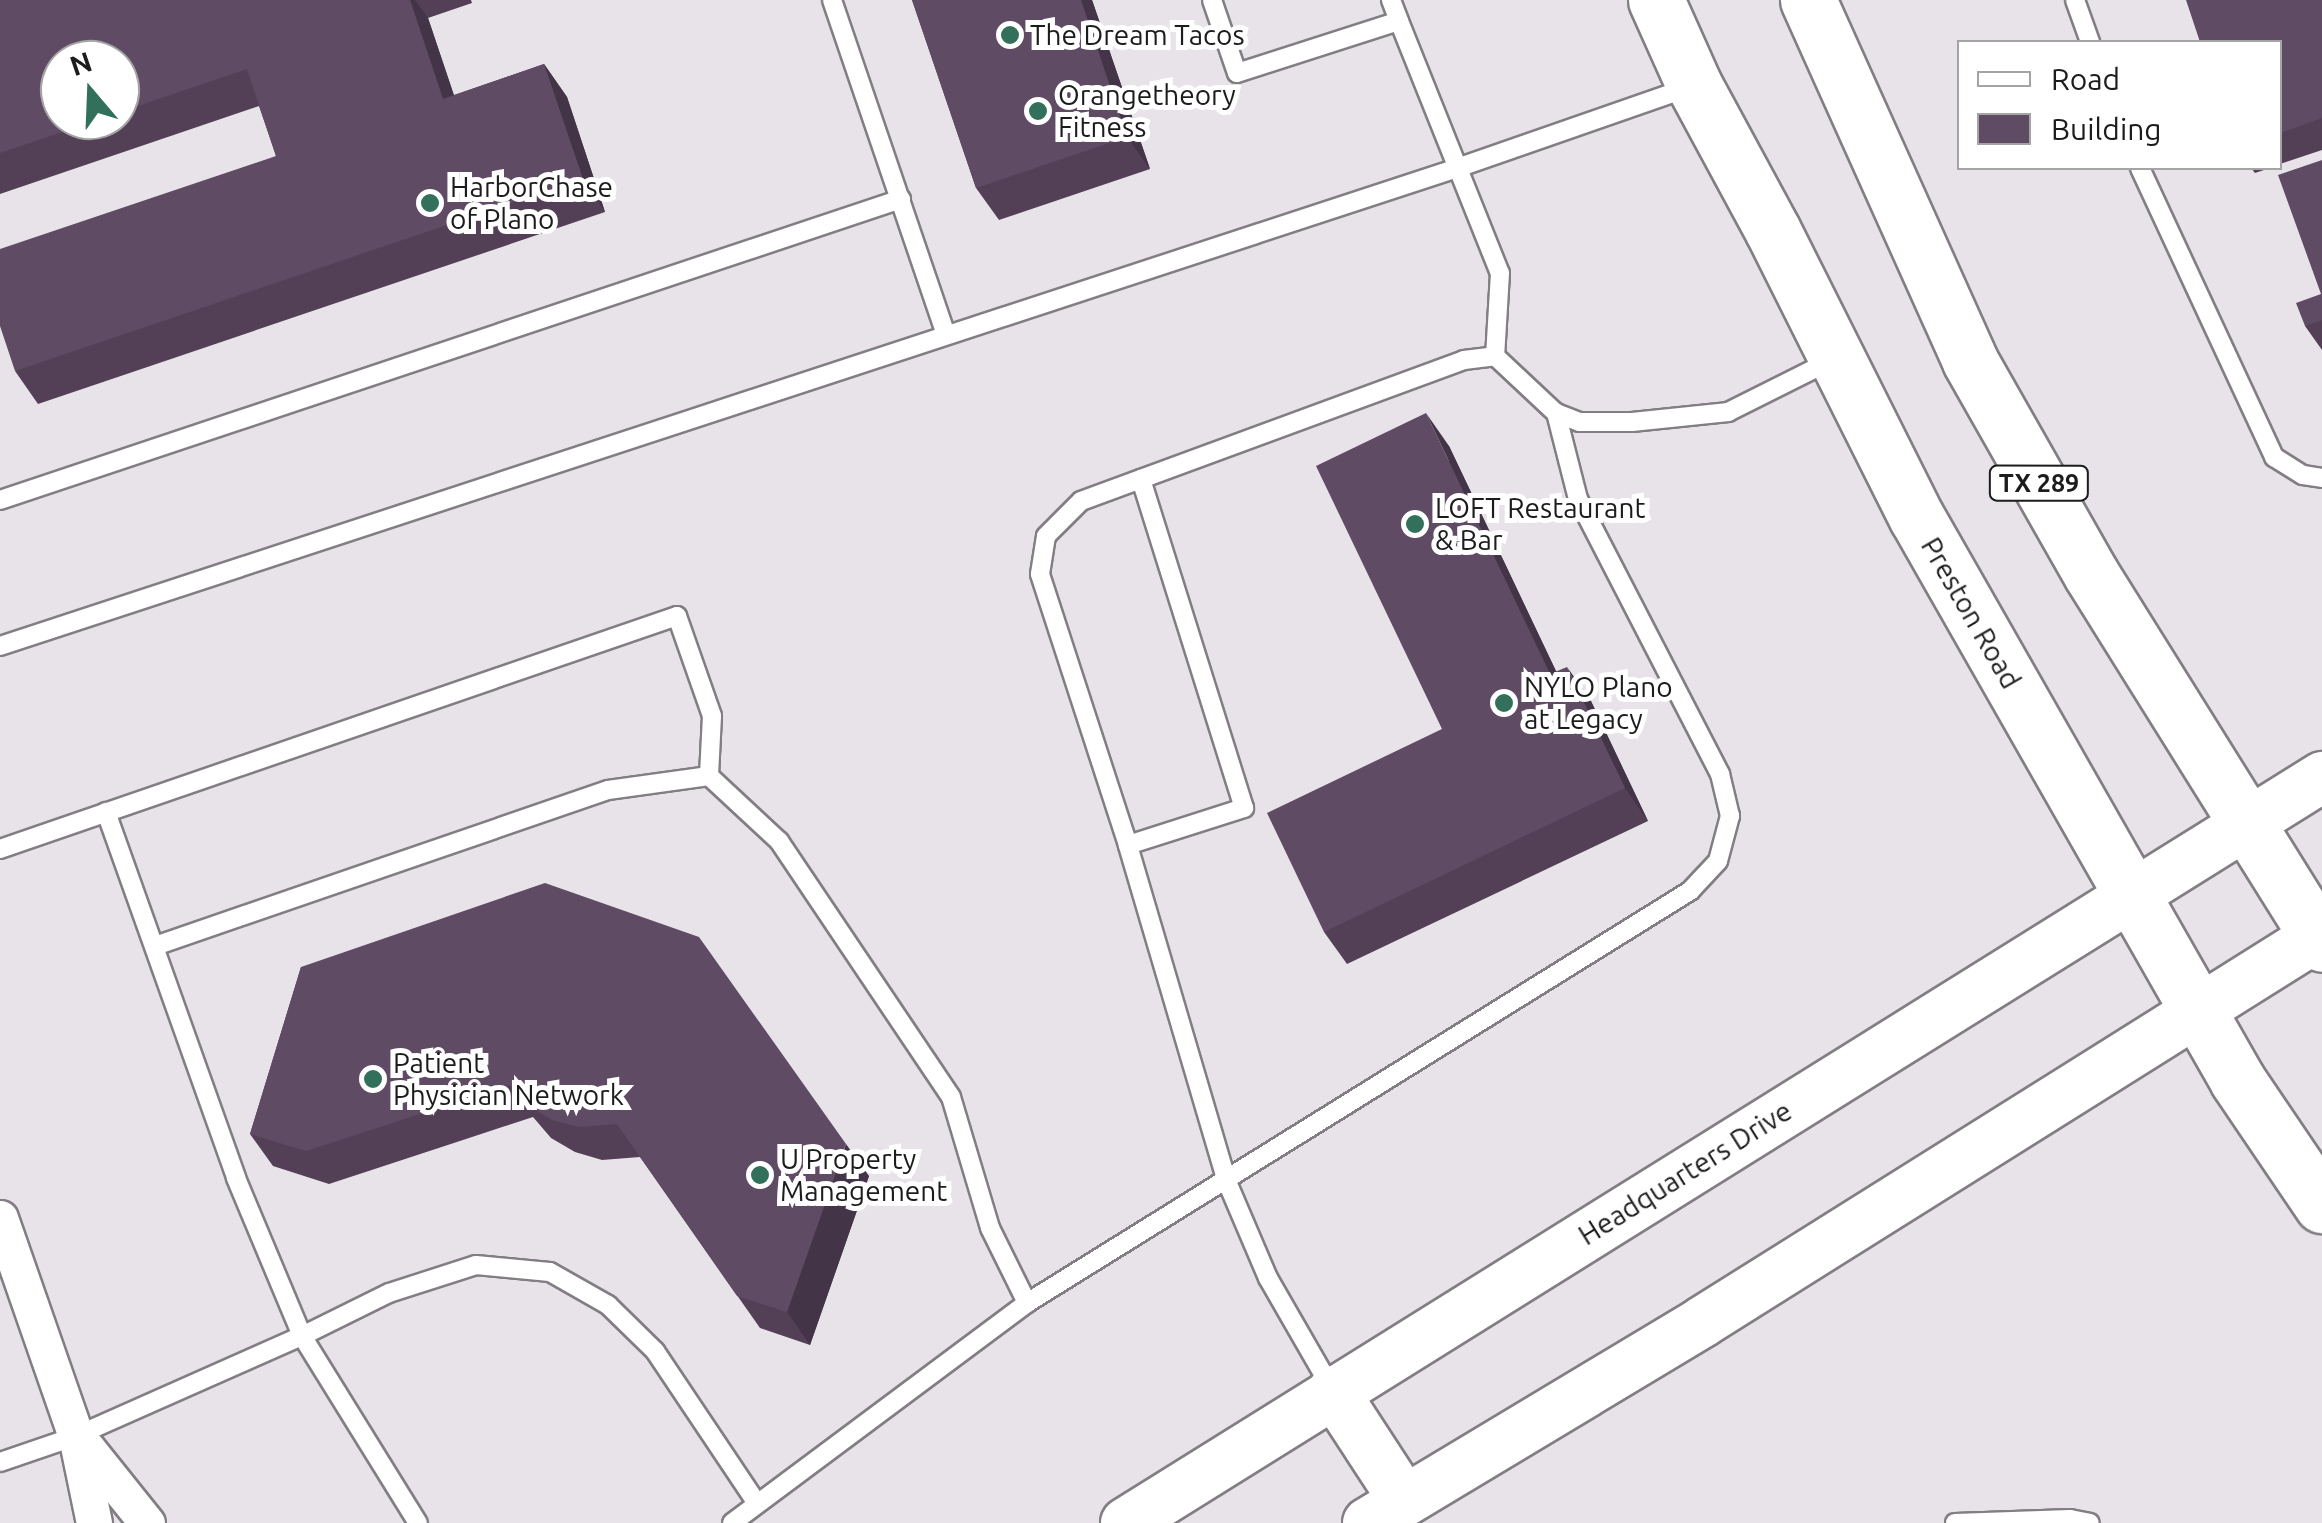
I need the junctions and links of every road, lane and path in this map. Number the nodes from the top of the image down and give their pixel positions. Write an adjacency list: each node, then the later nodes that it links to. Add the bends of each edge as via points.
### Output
1 (832, 0): 12 (lane)
2 (1212, 0): 7 (lane, via 1238,73)
3 (1391, 0): 7 (lane)
4 (1656, 0): 9 (main road, Preston Road)
5 (1808, 0): 24 (main road, TX 289, via 1970,361 2090,574)
6 (2075, 0): 8 (lane)
7 (1399, 21): 10 (lane)
8 (2089, 40)
9 (1694, 85): 10 (lane); 15 (main road, Preston Road)
10 (1456, 168): 13 (lane); 14 (lane, via 1500,273)
11 (2141, 170): 17 (lane, via 2274,457)
12 (900, 199): 13 (lane); 19 (lane)
13 (946, 334): 20 (lane)
14 (1494, 356): 16 (lane); 18 (lane, via 1464,360)
15 (1835, 358): 16 (lane, via 1728,412 1632,422 1579,422); 27 (main road, Preston Road, via 1916,518)
16 (1556, 414): 31 (lane, via 1578,499 1720,774 1730,816 1718,861 1690,891)
17 (2322, 478)
18 (1141, 479): 25 (lane, via 1081,501 1046,536 1040,574); 25 (lane, via 1244,808)
19 (0, 500)
20 (0, 646)
21 (709, 776): 23 (lane, via 712,716 677,616); 29 (lane, via 608,790); 34 (lane, via 779,841 951,1096 990,1228)
22 (2322, 776): 24 (main road, Headquarters Drive)
23 (106, 812): 26 (lane); 29 (lane)
24 (2245, 825): 27 (main road, Headquarters Drive); 28 (main road, TX 289)
25 (1128, 845): 31 (lane)
26 (0, 849)
27 (2132, 896): 30 (main road, Preston Road); 36 (main road, Headquarters Drive)
28 (2320, 938): 30 (main road)
29 (154, 946): 35 (lane, via 236,1178)
30 (2198, 1010): 32 (main road, Preston Road); 40 (main road)
31 (1227, 1182): 34 (lane); 36 (lane, via 1268,1278)
32 (2322, 1205)
33 (0, 1218): 37 (street)
34 (1028, 1303): 39 (lane)
35 (302, 1336): 37 (lane); 39 (lane, via 389,1292 476,1265 550,1272 608,1305 655,1351); 43 (lane)
36 (1334, 1391): 40 (main road); 45 (main road, Headquarters Drive)
37 (76, 1436): 38 (lane); 41 (street); 42 (street)
38 (0, 1462)
39 (756, 1502): 44 (lane)
40 (1386, 1512)
41 (94, 1523)
42 (148, 1523)
43 (418, 1523)
44 (732, 1523)
45 (1126, 1523)
46 (1956, 1523): 47 (lane)
47 (2090, 1523)

